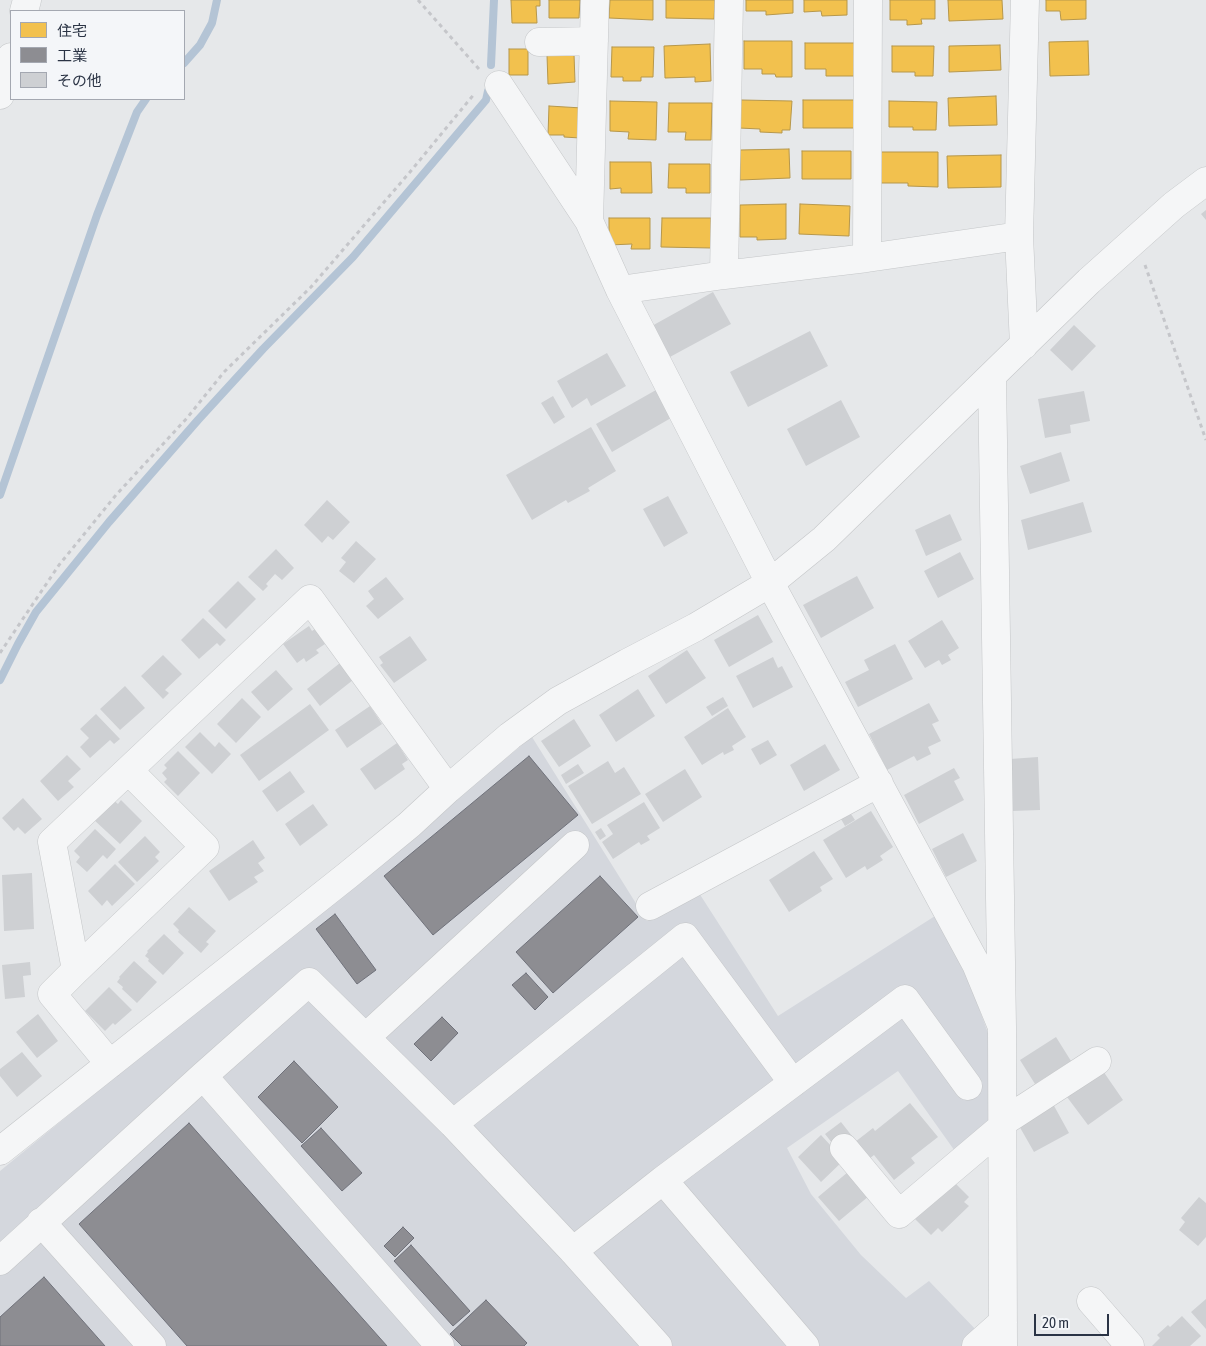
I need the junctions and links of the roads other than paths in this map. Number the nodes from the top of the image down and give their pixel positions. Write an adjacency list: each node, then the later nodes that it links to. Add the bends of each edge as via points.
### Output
1 (595, 0): 5 (street)
2 (729, 0): 14 (street)
3 (868, 0): 13 (street)
4 (1024, 0): 12 (street)
5 (594, 41): 6 (street); 11 (street)
6 (539, 42)
7 (10, 60): 9 (street)
8 (493, 81): 11 (street)
9 (0, 95)
10 (1206, 181): 16 (street, via 1136,238)
11 (589, 221): 15 (street)
12 (1019, 236): 13 (street); 16 (street)
13 (867, 258): 14 (street)
14 (724, 275): 15 (street)
15 (620, 290): 18 (street)
16 (1024, 345): 17 (street)
17 (992, 376): 18 (street, via 824,539); 25 (street)
18 (770, 583): 20 (street); 21 (street, via 558,701 510,736)
19 (129, 771): 21 (street, via 310,599); 24 (street, via 52,842); 24 (street, via 205,847)
20 (879, 783): 23 (street); 25 (street, via 976,964)
21 (448, 789): 28 (street, via 348,875)
22 (575, 845): 26 (street)
23 (650, 906)
24 (76, 970): 28 (street, via 52,994)
25 (1002, 1027): 33 (street)
26 (366, 1037): 29 (street, via 309,982); 32 (street)
27 (1097, 1061): 33 (street)
28 (110, 1064): 35 (street)
29 (203, 1076): 37 (street); 43 (street)
30 (793, 1083): 31 (street, via 905,999); 32 (street, via 685,937); 36 (street)
31 (968, 1086)
32 (453, 1124): 38 (street)
33 (1002, 1124): 34 (street, via 899,1214); 41 (street)
34 (844, 1148)
35 (0, 1151)
36 (663, 1180): 38 (street); 45 (street)
37 (41, 1222): 39 (street); 42 (street)
38 (573, 1251): 44 (street)
39 (0, 1261)
40 (1091, 1301): 47 (street)
41 (1003, 1334): 46 (street)
42 (152, 1346)
43 (440, 1346)
44 (658, 1346)
45 (805, 1346)
46 (976, 1346)
47 (1130, 1346)

